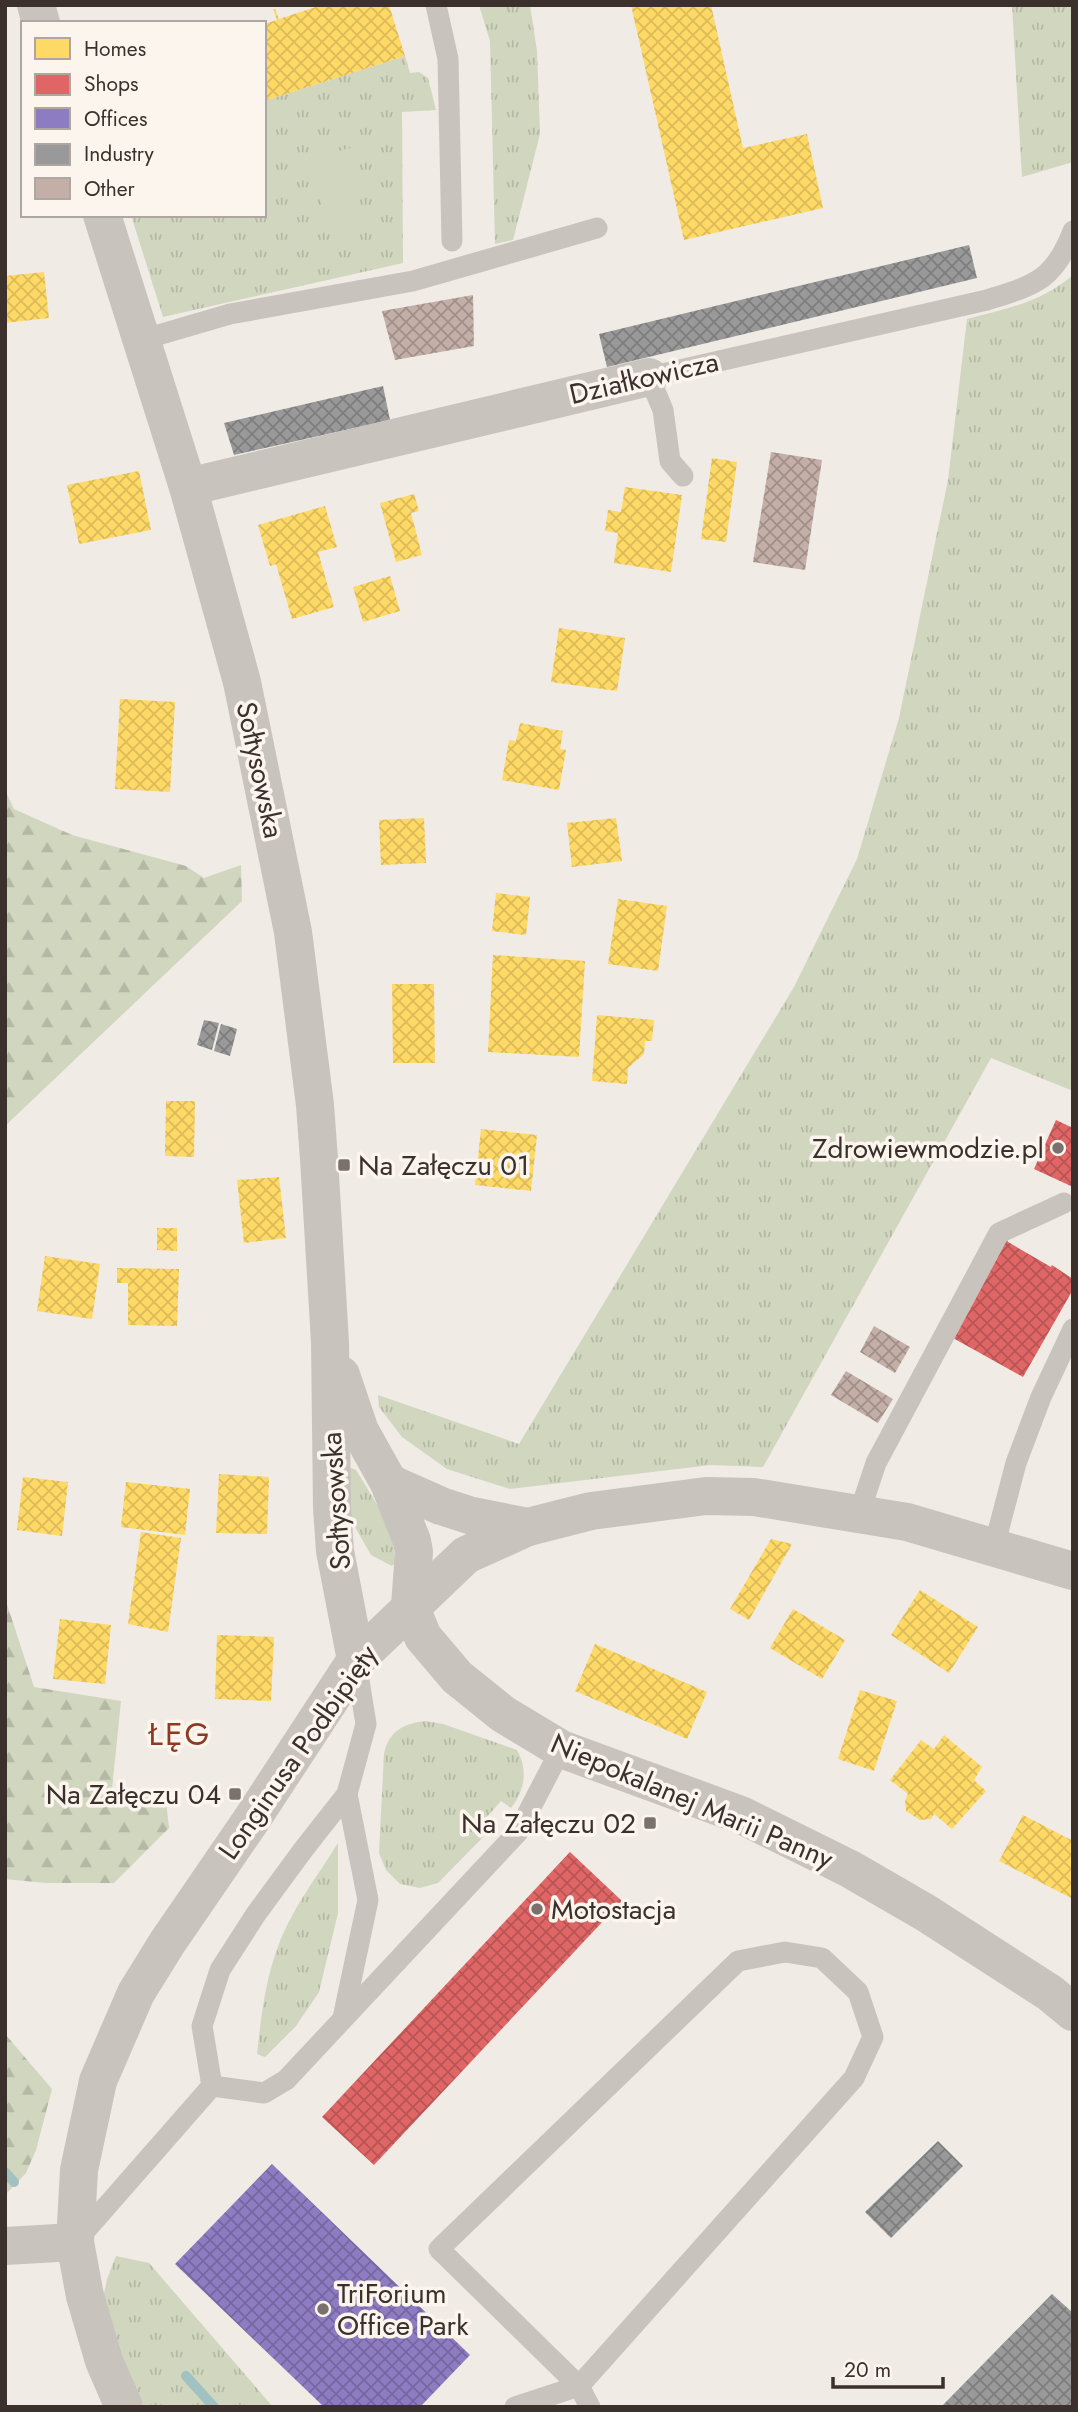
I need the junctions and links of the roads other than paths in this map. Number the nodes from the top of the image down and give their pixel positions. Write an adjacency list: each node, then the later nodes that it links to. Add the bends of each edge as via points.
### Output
1 (436, 5): 5 (lane, via 448,60)
2 (103, 217): 6 (street, Sołtysowska)
3 (597, 228): 6 (lane, via 413,281 230,314)
4 (1073, 231): 7 (lane, Działkowicza, via 1060,258 1032,285 987,300)
5 (452, 241)
6 (141, 340): 9 (street, Sołtysowska)
7 (649, 377): 8 (lane, via 663,411 670,461); 9 (street, Działkowicza)
8 (683, 476)
9 (188, 487): 12 (street, Sołtysowska, via 242,682 293,932 315,1105)
10 (1064, 1203): 14 (lane, via 999,1233 876,1463)
11 (1073, 1329): 16 (lane, via 1017,1463)
12 (330, 1342): 13 (street, Sołtysowska, via 360,1432); 19 (street, Sołtysowska, via 331,1508)
13 (388, 1483): 15 (street, Sołtysowska, via 461,1513); 18 (street, Sołtysowska, via 414,1552)
14 (859, 1514): 15 (street, Longinusa Podbipięty, via 754,1497 706,1496 591,1511); 16 (street, Longinusa Podbipięty, via 907,1522)
15 (528, 1527): 18 (street, Longinusa Podbipięty, via 466,1555)
16 (994, 1547): 17 (street, Longinusa Podbipięty)
17 (1073, 1571)
18 (410, 1606): 19 (street, Longinusa Podbipięty); 20 (street, Niepokalanej Marii Panny, via 422,1637 457,1677 503,1714)
19 (356, 1660): 21 (lane, via 366,1724); 25 (street, Longinusa Podbipięty, via 136,1993 98,2081 87,2125)
20 (561, 1749): 22 (street, Niepokalanej Marii Panny, via 741,1815 850,1869 926,1913); 23 (lane, via 518,1832)
21 (347, 1794): 23 (lane, via 368,1900); 24 (lane, via 264,1903 220,1970 202,2026)
22 (1073, 2012)
23 (343, 2018): 24 (lane, via 286,2080 264,2093)
24 (212, 2086): 25 (lane)
25 (75, 2242): 26 (street); 28 (street, Longinusa Podbipięty, via 104,2361)
26 (5, 2246)
27 (579, 2386): 27 (lane, via 439,2249 738,1961 785,1952 822,1958 858,1992 873,2037 854,2078); 29 (lane); 30 (lane)
28 (124, 2407)
29 (515, 2407)
30 (590, 2407)

